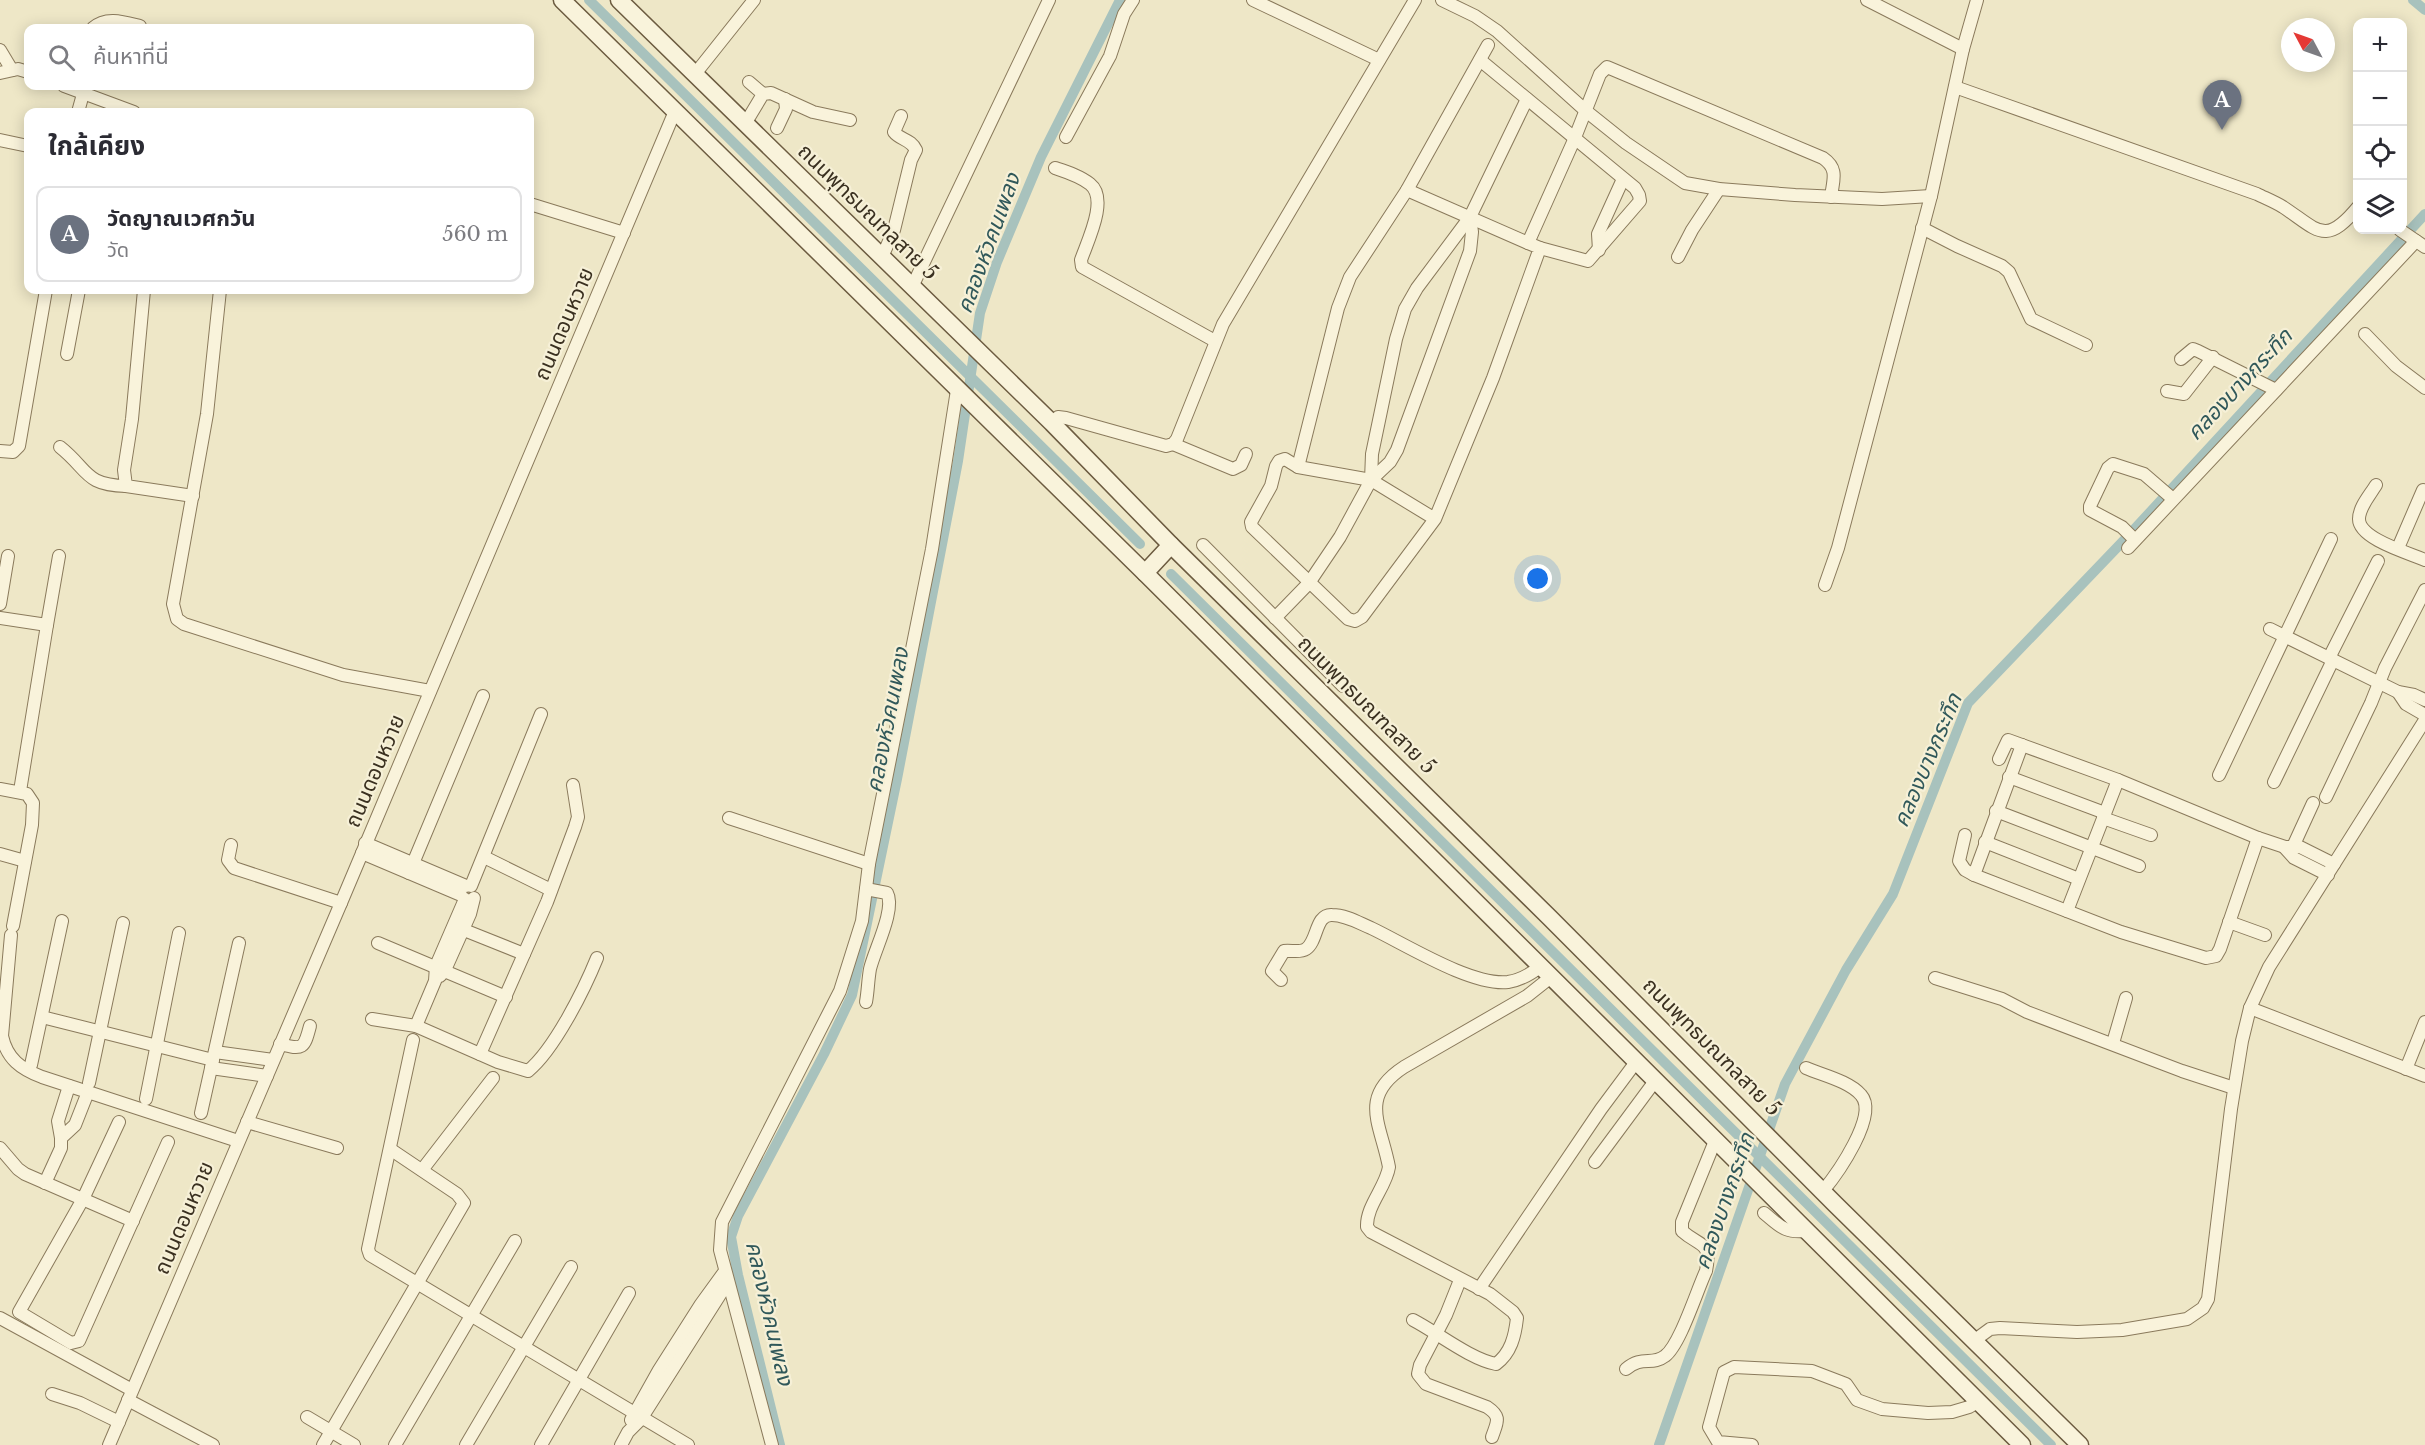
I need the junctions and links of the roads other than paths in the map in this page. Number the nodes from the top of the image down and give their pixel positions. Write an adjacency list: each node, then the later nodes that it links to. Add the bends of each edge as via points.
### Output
1 (562, 0): 30 (main road)
2 (619, 0): 20 (main road, ถนนพุทธมณฑลสาย 5)
3 (754, 0): 20 (street)
4 (1049, 0): 57 (street)
5 (1132, 0): 36 (street, via 1110,56)
6 (1253, 0): 16 (street)
7 (1415, 0): 16 (street)
8 (1442, 0): 31 (street, via 1497,31)
9 (1868, 0): 14 (street)
10 (1977, 0): 14 (street)
11 (98, 24): 12 (street, via 110,20)
12 (130, 24)
13 (1488, 45): 17 (street)
14 (1963, 49): 22 (street)
15 (0, 50): 18 (street)
16 (1379, 60): 63 (street)
17 (1480, 60): 27 (street); 43 (street)
18 (6, 71): 19 (street)
19 (24, 72)
20 (694, 74): 34 (main road, ถนนพุทธมณฑลสาย 5)
21 (749, 82): 25 (street)
22 (1955, 87): 44 (street); 47 (street, via 2257,194 2282,206 2316,231 2329,231)
23 (73, 90): 28 (street)
24 (75, 90): 29 (street)
25 (763, 94): 26 (street); 34 (street)
26 (785, 99): 33 (street, via 813,112); 35 (street, via 783,118)
27 (1527, 99): 38 (street); 48 (street)
28 (77, 108)
29 (118, 108)
30 (675, 111): 50 (street, ถนนดอนหวาย); 70 (main road)
31 (1586, 111): 38 (street); 42 (street, via 1671,175 1685,183); 45 (street, via 1600,74 1607,67 1612,68 1823,158 1834,169)
32 (901, 116): 55 (street, via 894,132 916,150 894,230)
33 (850, 120)
34 (746, 123): 55 (main road, ถนนพุทธมณฑลสาย 5)
35 (777, 128)
36 (1066, 137)
37 (0, 140): 39 (street)
38 (1574, 141): 41 (street); 52 (street)
39 (24, 145)
40 (1055, 168): 63 (street, via 1096,191 1098,210 1082,267)
41 (1623, 179): 54 (street, via 1598,234); 54 (street, via 1635,188 1640,201)
42 (1719, 189): 45 (street); 56 (street)
43 (1407, 190): 48 (street); 77 (street, via 1343,294)
44 (1931, 196): 45 (street); 49 (street)
45 (1831, 197)
46 (534, 205): 50 (street)
47 (2353, 213)
48 (1470, 217): 52 (street); 78 (street, via 1470,251 1397,450); 78 (street, via 1406,309 1372,454)
49 (1922, 228): 64 (street, via 2002,266 2009,272 2031,319); 96 (street)
50 (624, 233): 108 (street, ถนนดอนหวาย)
51 (2410, 237): 68 (street)
52 (1528, 243): 53 (street)
53 (1540, 248): 54 (street, via 1586,261); 84 (street, via 1493,378)
54 (1599, 250)
55 (882, 257): 57 (main road, ถนนพุทธมณฑลสาย 5)
56 (1678, 257)
57 (912, 287): 72 (main road, ถนนพุทธมณฑลสาย 5)
58 (45, 294): 75 (street, via 19,446 13,452)
59 (78, 294): 65 (street)
60 (144, 294): 80 (street, via 124,470)
61 (220, 294): 82 (street, via 207,414)
62 (2365, 334): 69 (street, via 2396,366)
63 (1215, 341): 73 (street)
64 (2086, 345)
65 (67, 354)
66 (2213, 357): 67 (street, via 2193,349); 68 (street); 71 (street, via 2184,394)
67 (2181, 359)
68 (2272, 388): 83 (street)
69 (2425, 388)
70 (957, 390): 93 (main road); 140 (street, via 932,549)
71 (2167, 391)
72 (1052, 423): 73 (street, via 1058,417 1066,418 1166,446); 87 (main road, ถนนพุทธมณฑลสาย 5)
73 (1173, 444): 76 (street, via 1233,469 1241,465)
74 (60, 447): 80 (street, via 98,483)
75 (0, 450)
76 (1246, 454)
77 (1298, 467): 78 (street); 94 (street, via 1285,459 1279,461 1271,486 1251,522)
78 (1371, 480): 84 (street); 94 (street, via 1340,537)
79 (2376, 485): 88 (street, via 2358,521 2367,535)
80 (126, 486): 82 (street)
81 (2423, 490): 88 (street)
82 (193, 496): 108 (street, via 173,604 177,619 344,675)
83 (2172, 498): 83 (street, via 2132,542 2122,527 2090,510 2113,464 2144,474)
84 (1435, 519): 94 (street, via 1362,617 1355,621 1348,620)
85 (2331, 538): 104 (street)
86 (1203, 545): 95 (street)
87 (1171, 546): 93 (main road); 98 (main road, ถนนพุทธมณฑลสาย 5)
88 (2398, 549): 91 (street)
89 (8, 556): 99 (street)
90 (59, 556): 102 (street)
91 (2425, 560)
92 (2378, 561): 105 (street)
93 (1145, 573): 162 (main road)
94 (1309, 579): 100 (street)
95 (1239, 582): 98 (street); 100 (street)
96 (1825, 585)
97 (2425, 590): 106 (street)
98 (1223, 596): 207 (main road, ถนนพุทธมณฑลสาย 5)
99 (0, 604)
100 (1273, 615): 107 (street)
101 (0, 618): 102 (street)
102 (47, 625): 123 (street)
103 (2270, 629): 104 (street)
104 (2284, 637): 105 (street); 117 (street)
105 (2331, 659): 106 (street); 120 (street)
106 (2379, 683): 109 (street); 124 (street)
107 (1342, 686)
108 (430, 692): 134 (street, ถนนดอนหวาย)
109 (2398, 692): 111 (street); 113 (street, via 2406,704)
110 (483, 696): 142 (street)
111 (2425, 700)
112 (541, 714): 138 (street)
113 (2425, 715)
114 (2425, 720): 143 (street)
115 (2022, 745): 116 (street, via 2008,740); 118 (street); 119 (street)
116 (1999, 759)
117 (2219, 774)
118 (2009, 777): 126 (street); 127 (street)
119 (2118, 780): 127 (street); 131 (street)
120 (2274, 782)
121 (573, 785): 146 (street, via 578,817)
122 (0, 789): 123 (street)
123 (20, 791): 139 (street, via 30,798 33,811)
124 (2326, 797)
125 (2313, 803): 136 (street)
126 (1996, 811): 132 (street); 135 (street)
127 (2104, 815): 130 (street); 135 (street)
128 (729, 818): 140 (street)
129 (1965, 835): 144 (street, via 1959,861)
130 (2151, 835)
131 (2258, 838): 136 (street); 152 (street)
132 (1986, 842): 144 (street); 145 (street)
133 (231, 845): 149 (street, via 228,860 234,868)
134 (363, 848): 142 (street); 149 (street, ถนนดอนหวาย)
135 (2092, 849): 141 (street); 145 (street)
136 (2289, 849): 143 (street)
137 (0, 855): 139 (street)
138 (484, 857): 146 (street); 148 (street)
139 (25, 861): 190 (street, via 12,931 3,1045 27,1071)
140 (869, 864): 147 (street)
141 (2139, 866)
142 (411, 869): 148 (street)
143 (2331, 869): 168 (street, via 2269,968)
144 (1974, 875): 150 (street)
145 (2079, 879): 150 (street)
146 (551, 890): 159 (street)
147 (874, 890): 167 (street, via 887,893 890,899 870,970); 214 (street, via 840,991 722,1222 719,1245)
148 (467, 893): 154 (street)
149 (341, 903): 177 (street, ถนนดอนหวาย)
150 (2067, 911): 152 (street, via 2206,958 2216,956)
151 (62, 921): 169 (street)
152 (2229, 922): 156 (street)
153 (123, 923): 174 (street)
154 (459, 928): 159 (street); 161 (street)
155 (179, 933): 178 (street)
156 (2265, 935)
157 (239, 943): 180 (street)
158 (378, 943): 161 (street)
159 (525, 954): 165 (street)
160 (597, 958): 179 (street, via 566,1020 533,1067 522,1071)
161 (441, 968): 165 (street); 173 (street)
162 (1546, 972): 164 (street, via 1507,982 1479,978 1347,917 1330,914 1322,918 1308,948 1301,952 1284,951 1280,956 1272,972); 182 (main road); 215 (street, via 1527,996 1388,1077 1376,1098 1389,1167 1367,1227)
163 (1935, 978): 176 (street, via 2002,999)
164 (1281, 980)
165 (506, 997): 179 (street)
166 (2126, 998): 176 (street)
167 (866, 1002)
168 (2250, 1008): 185 (street); 192 (street)
169 (42, 1017): 174 (street); 183 (street)
170 (372, 1018): 173 (street)
171 (2425, 1022): 185 (street)
172 (310, 1026): 177 (street, via 302,1047)
173 (416, 1026): 179 (street)
174 (100, 1032): 178 (street); 191 (street)
175 (413, 1040): 203 (street)
176 (2113, 1043): 192 (street)
177 (280, 1044): 181 (street, ถนนดอนหวาย)
178 (156, 1046): 180 (street); 193 (street)
179 (480, 1054)
180 (213, 1060): 181 (street); 186 (street); 194 (street)
181 (273, 1060): 186 (street, ถนนดอนหวาย)
182 (1636, 1062): 189 (main road); 217 (street)
183 (31, 1065)
184 (1806, 1068): 207 (street, via 1856,1090 1866,1104 1848,1154)
185 (2406, 1069): 187 (street)
186 (267, 1076): 196 (street, ถนนดอนหวาย)
187 (2425, 1076)
188 (493, 1078): 205 (street)
189 (1655, 1081): 199 (main road); 204 (street)
190 (69, 1086): 191 (street); 197 (street, via 58,1121)
191 (88, 1088): 197 (street, via 75,1125); 198 (street)
192 (2234, 1088): 223 (street, via 2208,1299 2203,1308 2187,1319 2122,1330 2000,1328 1990,1329)
193 (146, 1099)
194 (201, 1113)
195 (119, 1122): 208 (street)
196 (247, 1122): 198 (street, ถนนดอนหวาย); 202 (street)
197 (61, 1138): 206 (street, via 61,1148)
198 (238, 1141): 228 (street, ถนนดอนหวาย)
199 (1715, 1141): 211 (main road); 225 (street, via 1682,1222 1682,1231 1707,1250 1706,1271 1673,1348 1659,1360 1634,1362)
200 (168, 1142): 210 (street)
201 (0, 1148): 206 (street, via 18,1169)
202 (337, 1148)
203 (390, 1149): 205 (street); 216 (street, via 368,1249 375,1260)
204 (1595, 1162)
205 (422, 1170): 216 (street, via 464,1203)
206 (45, 1183): 208 (street)
207 (1823, 1191): 223 (main road, ถนนพุทธมณฑลสาย 5)
208 (83, 1199): 210 (street); 210 (street, via 19,1312 70,1343 79,1341)
209 (1764, 1213): 211 (street, via 1784,1230)
210 (133, 1221)
211 (1806, 1231): 229 (main road)
212 (515, 1241): 219 (street)
213 (571, 1268): 224 (street)
214 (726, 1276): 230 (street); 244 (street)
215 (1460, 1280): 217 (street); 222 (street)
216 (416, 1284): 219 (street); 233 (street)
217 (1479, 1289): 222 (street, via 1504,1304 1517,1318 1516,1332 1504,1359 1488,1363)
218 (629, 1293): 226 (street)
219 (470, 1316): 224 (street); 239 (street)
220 (0, 1318): 228 (street)
221 (1413, 1320): 222 (street)
222 (1436, 1332): 234 (street, via 1420,1365 1421,1380 1495,1413 1498,1419)
223 (1975, 1340): 247 (main road, ถนนพุทธมณฑลสาย 5)
224 (524, 1347): 226 (street); 240 (street)
225 (1626, 1369)
226 (579, 1382): 230 (street); 241 (street)
227 (52, 1394): 232 (street)
228 (130, 1395): 232 (street, ถนนดอนหวาย); 236 (street)
229 (1979, 1401): 245 (street, via 1952,1412 1882,1409 1857,1400 1846,1384 1812,1371 1734,1367 1724,1372 1708,1427 1718,1442); 246 (main road)
230 (637, 1416): 242 (street); 243 (street)
231 (307, 1417): 233 (street)
232 (119, 1422): 235 (street, ถนนดอนหวาย)
233 (331, 1431): 237 (street); 238 (street)
234 (1492, 1437)
235 (109, 1445)
236 (213, 1445)
237 (323, 1445)
238 (354, 1445)
239 (395, 1445)
240 (466, 1445)
241 (541, 1445)
242 (621, 1445)
243 (688, 1445)
244 (772, 1445)
245 (1752, 1445)
246 (2022, 1445)
247 (2080, 1445)

